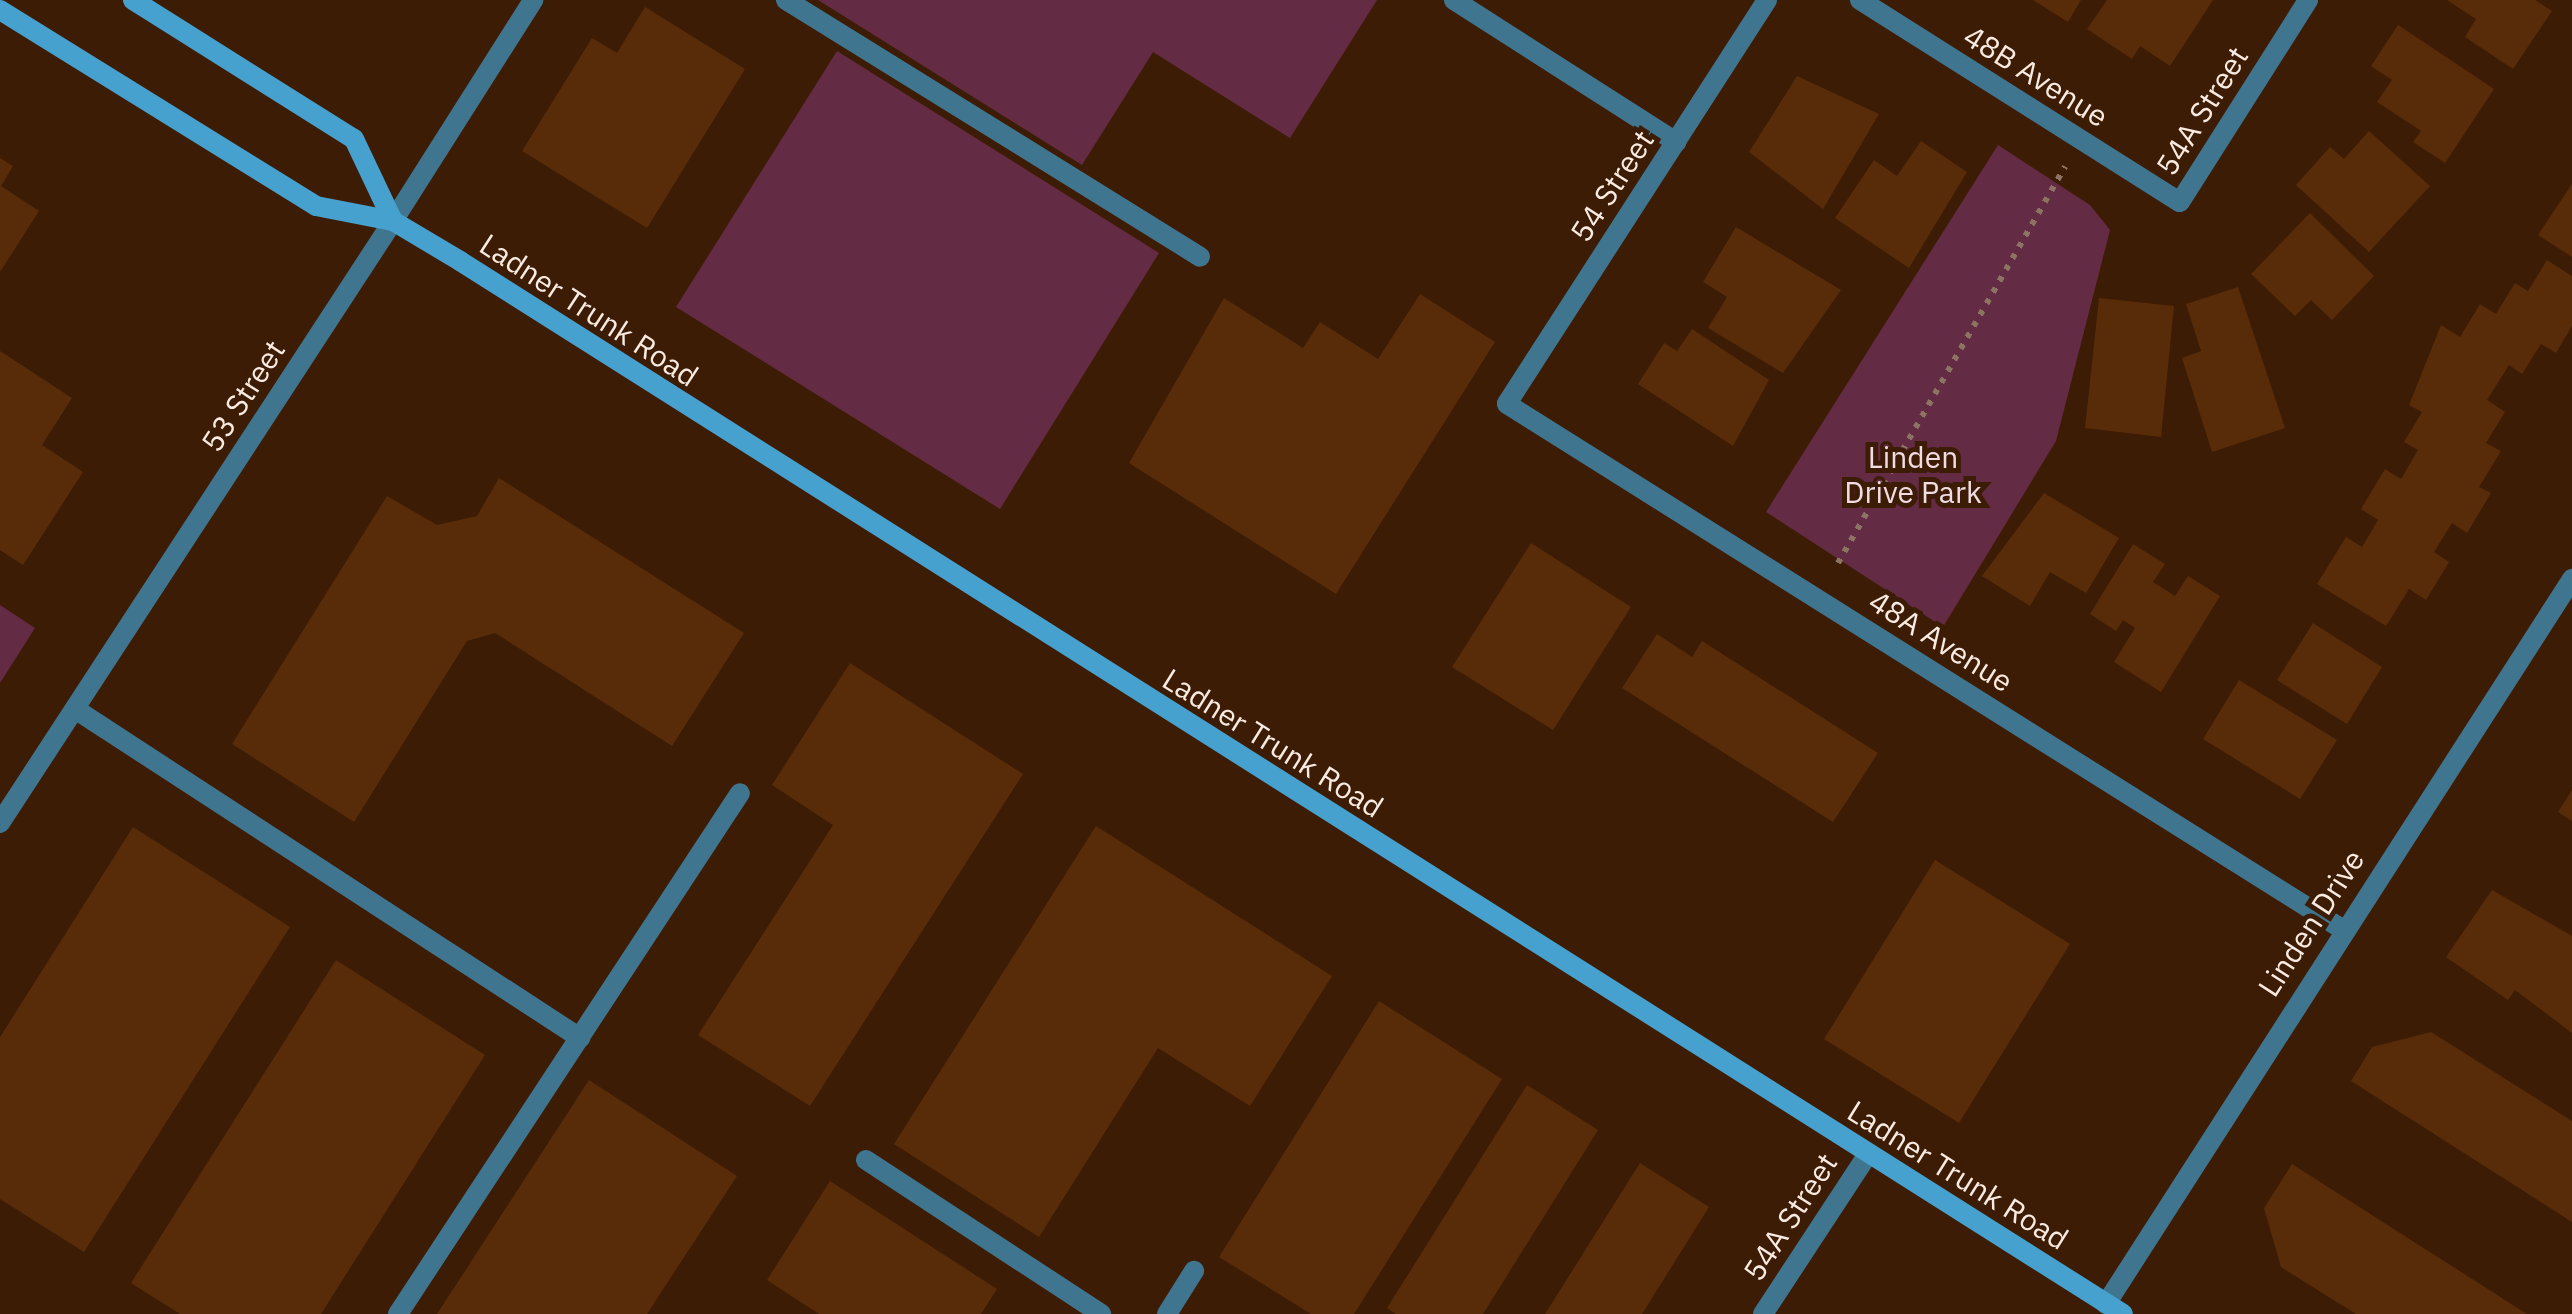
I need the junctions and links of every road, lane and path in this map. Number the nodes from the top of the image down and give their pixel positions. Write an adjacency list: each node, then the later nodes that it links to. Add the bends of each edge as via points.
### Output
1 (133, 0): 12 (main road, via 354,139)
2 (533, 0): 12 (street, 53 Street)
3 (786, 0): 13 (street)
4 (1454, 0): 10 (street)
5 (1767, 0): 10 (street, 54 Street)
6 (1860, 0): 9 (street, 48B Avenue)
7 (2308, 0): 11 (street, 54A Street)
8 (0, 10): 12 (main road, Ladner Trunk Road, via 316,206)
9 (2080, 139): 11 (street, 48B Avenue); 15 (path)
10 (1676, 142): 14 (street, 54 Street)
11 (2180, 202)
12 (393, 221): 17 (street, 53 Street); 22 (main road, Ladner Trunk Road)
13 (1200, 257)
14 (1508, 404): 20 (street, 48A Avenue)
15 (1838, 563)
16 (2572, 579): 20 (street, Linden Drive)
17 (75, 709): 19 (street, 53 Street); 21 (street)
18 (740, 794): 21 (street)
19 (0, 823)
20 (2342, 929): 25 (street, Linden Drive)
21 (580, 1038): 26 (street)
22 (1868, 1154): 25 (main road, Ladner Trunk Road); 29 (street, 54A Street)
23 (866, 1160): 27 (street)
24 (1194, 1272): 28 (street)
25 (2114, 1309)
26 (398, 1314)
27 (1101, 1314)
28 (1166, 1314)
29 (1763, 1314)

